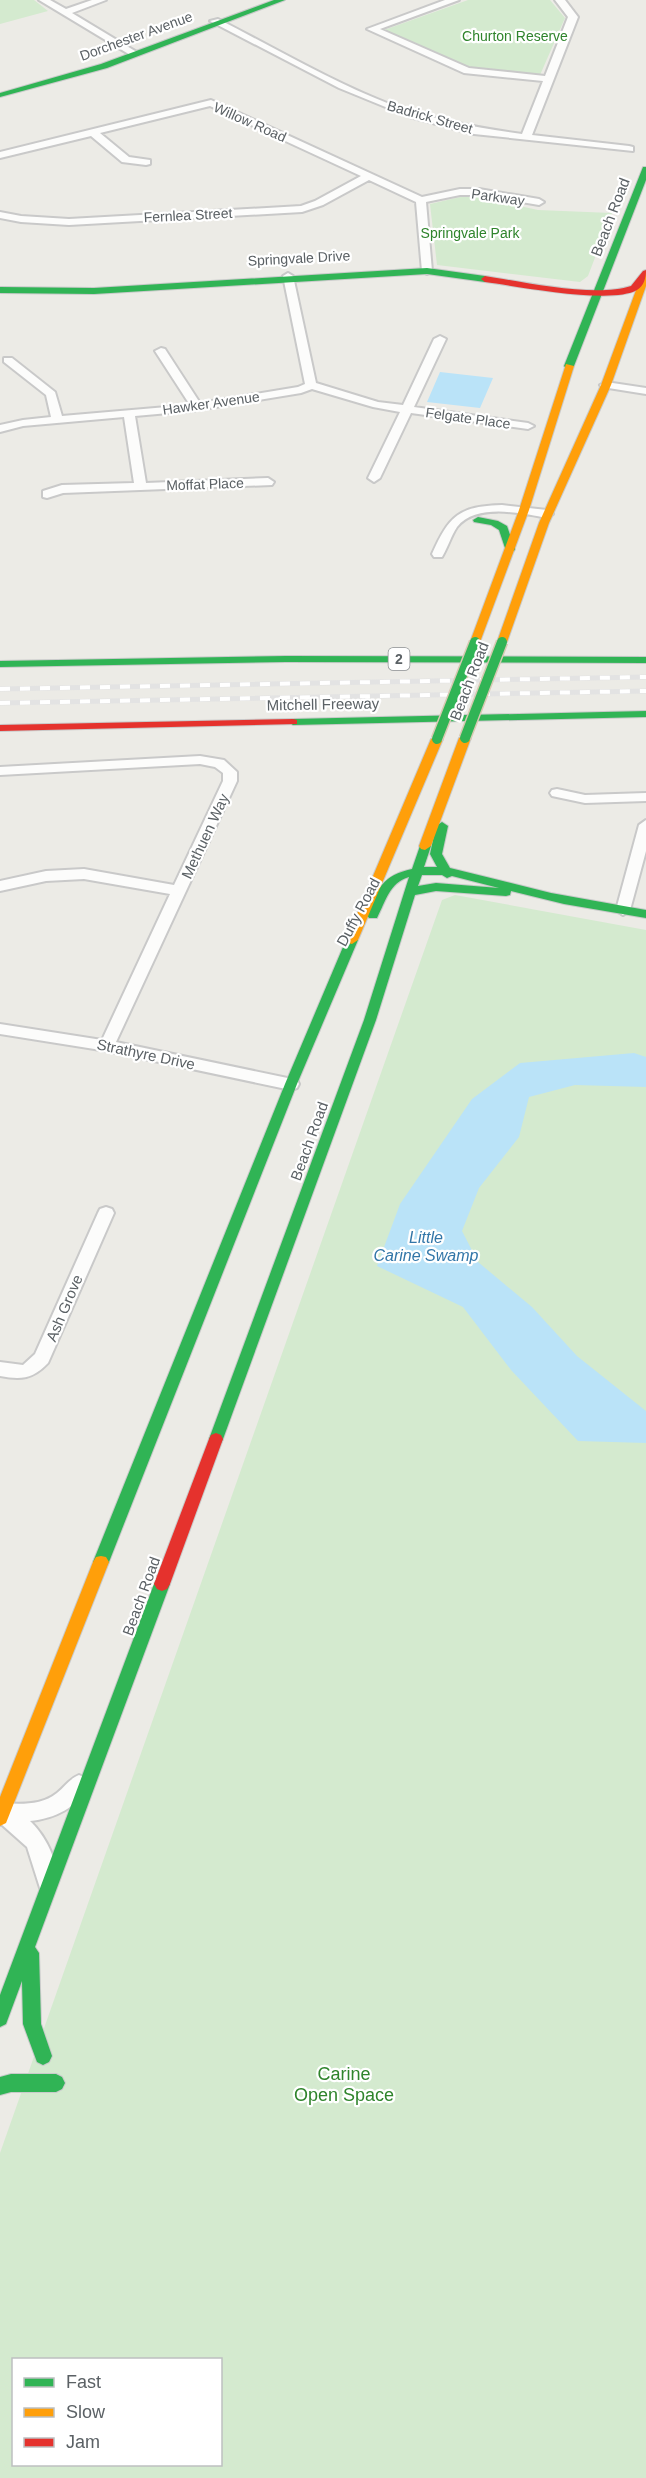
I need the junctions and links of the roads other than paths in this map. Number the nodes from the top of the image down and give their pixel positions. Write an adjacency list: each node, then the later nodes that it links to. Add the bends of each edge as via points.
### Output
1 (44, 0): 7 (street)
2 (101, 0): 7 (street)
3 (270, 0): 8 (main road, Dorchester Avenue)
4 (281, 0): 8 (main road, Dorchester Avenue)
5 (454, 0): 10 (street, via 372,29 467,71)
6 (560, 0): 10 (street, via 573,17)
7 (64, 13): 9 (street)
8 (213, 24): 9 (main road, Dorchester Avenue); 13 (street, Badrick Street, via 387,106 474,131)
9 (133, 53): 11 (main road, Dorchester Avenue, via 74,76)
10 (549, 79): 13 (street)
11 (0, 94)
12 (94, 133): 15 (street, Willow Road); 16 (street, via 126,160); 18 (street, Willow Road, via 211,103)
13 (526, 136): 14 (street, Badrick Street)
14 (629, 149)
15 (0, 155)
16 (147, 162)
17 (646, 169): 27 (main road, Beach Road)
18 (368, 176): 19 (street, Willow Road); 21 (street, Fernlea Street, via 302,209 69,222)
19 (421, 200): 20 (street, Parkway, via 479,192); 22 (street)
20 (539, 202)
21 (0, 215)
22 (427, 269): 24 (main road, Springvale Drive); 27 (main road, Springvale Drive)
23 (646, 274): 27 (main road, Springvale Drive, via 628,291); 28 (main road, Beach Road)
24 (289, 278): 25 (main road, Springvale Drive, via 67,288); 26 (main road, Springvale Drive, via 66,292); 32 (street)
25 (0, 285)
26 (0, 290)
27 (599, 291): 28 (main road, Springvale Drive, via 627,298 632,303); 45 (main road, Beach Road, via 554,409)
28 (631, 314): 33 (main road, Beach Road)
29 (440, 339): 36 (street, Felgate Place)
30 (161, 351): 35 (street)
31 (8, 360): 38 (street, via 51,394)
32 (311, 385): 35 (street, Hawker Avenue, via 301,390); 36 (street, Felgate Place, via 377,405)
33 (606, 385): 34 (street); 46 (main road, Beach Road)
34 (646, 391)
35 (197, 407): 37 (street, Hawker Avenue)
36 (407, 409): 39 (street, Felgate Place); 41 (street, Felgate Place)
37 (129, 414): 38 (street, Hawker Avenue); 43 (street)
38 (57, 420): 40 (street, Hawker Avenue)
39 (528, 426)
40 (0, 429)
41 (374, 478)
42 (268, 482): 43 (street, Moffat Place)
43 (141, 486): 44 (street, Moffat Place, via 62,489)
44 (47, 494)
45 (522, 515): 46 (street); 47 (street); 49 (main road, Beach Road); 50 (street, via 505,509 466,514 450,529)
46 (546, 519): 55 (main road, Beach Road, bridge)
47 (478, 520): 48 (street, via 465,526); 49 (main road, via 502,528)
48 (454, 541)
49 (510, 549): 60 (main road, Beach Road, bridge)
50 (438, 554)
51 (646, 660): 52 (main road, 2, via 286,658)
52 (0, 664)
53 (646, 714): 54 (main road, Mitchell Freeway)
54 (0, 728)
55 (454, 769): 61 (main road, Beach Road); 62 (main road, via 436,854)
56 (0, 771): 64 (street, Methuen Way, via 200,760 222,764 230,772 230,781)
57 (557, 793): 58 (street, via 585,800)
58 (646, 797)
59 (646, 825): 68 (street)
60 (400, 829): 61 (main road, via 397,852); 70 (main road, Beach Road)
61 (415, 872): 62 (main road, Duffy Road); 65 (main road, Beach Road); 66 (main road, Duffy Road); 70 (main road, Duffy Road, via 401,874 387,886 358,951)
62 (447, 874): 67 (main road, Duffy Road)
63 (0, 886): 64 (street, via 46,876 84,874)
64 (180, 891): 72 (street, Methuen Way)
65 (409, 892): 66 (main road, via 436,887); 76 (main road, Beach Road, via 370,1020 314,1177)
66 (506, 892): 67 (main road, Duffy Road)
67 (535, 894): 68 (main road, Duffy Road)
68 (623, 910): 69 (main road, Duffy Road)
69 (646, 914)
70 (337, 977): 73 (main road, Beach Road)
71 (0, 1029): 72 (street, Strathyre Drive)
72 (107, 1046): 73 (street, Strathyre Drive)
73 (291, 1084): 77 (main road, Beach Road)
74 (105, 1213): 75 (street, Ash Grove, via 42,1358 31,1371)
75 (0, 1369)
76 (98, 1759): 77 (street, via 58,1806); 78 (main road, Beach Road)
77 (1, 1814): 78 (street, via 26,1829 42,1852)
78 (49, 1891): 79 (main road, Beach Road)
79 (29, 1943): 80 (main road, Beach Road); 81 (main road, via 32,2024)
80 (0, 2018)
81 (44, 2056)
82 (56, 2083): 83 (main road)
83 (0, 2086)

